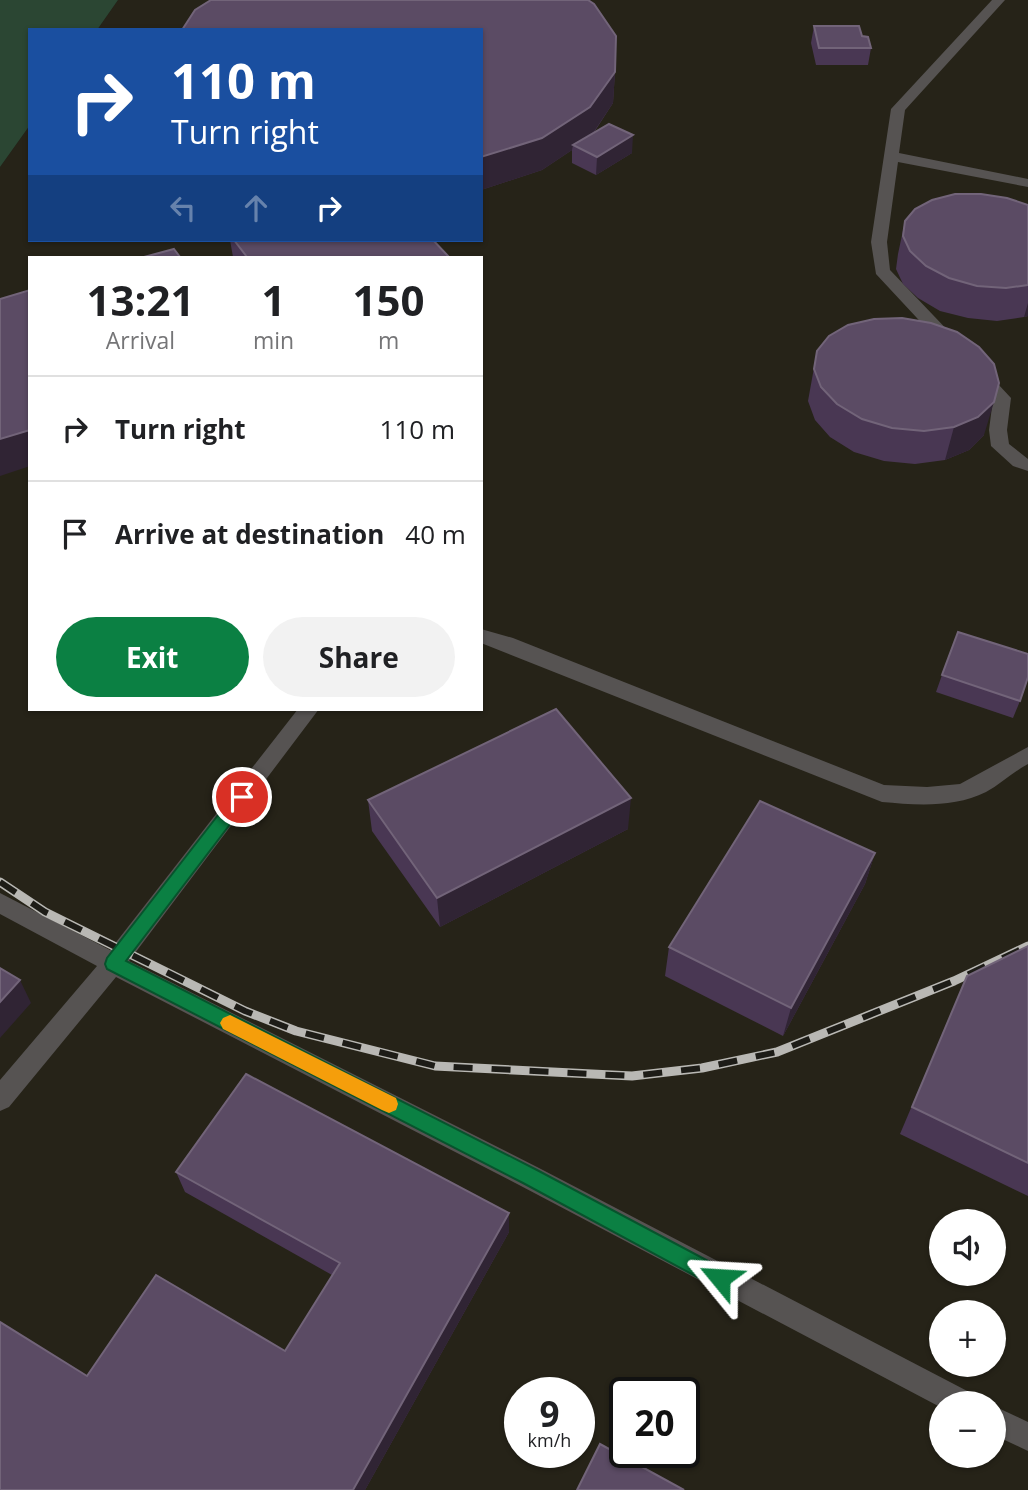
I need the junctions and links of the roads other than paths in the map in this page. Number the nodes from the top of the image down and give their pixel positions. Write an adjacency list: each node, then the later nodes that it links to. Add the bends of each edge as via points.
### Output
1 (999, 0): 2 (lane, via 898,109)
2 (891, 156): 3 (lane); 4 (lane, via 879,242 882,271 1002,398 1000,446)
3 (1028, 183)
4 (1028, 465)
5 (483, 637): 7 (lane, via 883,793 927,798 972,789)
6 (307, 711): 9 (lane)
7 (1028, 755)
8 (0, 903): 9 (lane)
9 (113, 964): 10 (lane); 11 (lane)
10 (0, 1099)
11 (938, 1391)
12 (1006, 1426): 13 (lane)
13 (1028, 1437)

